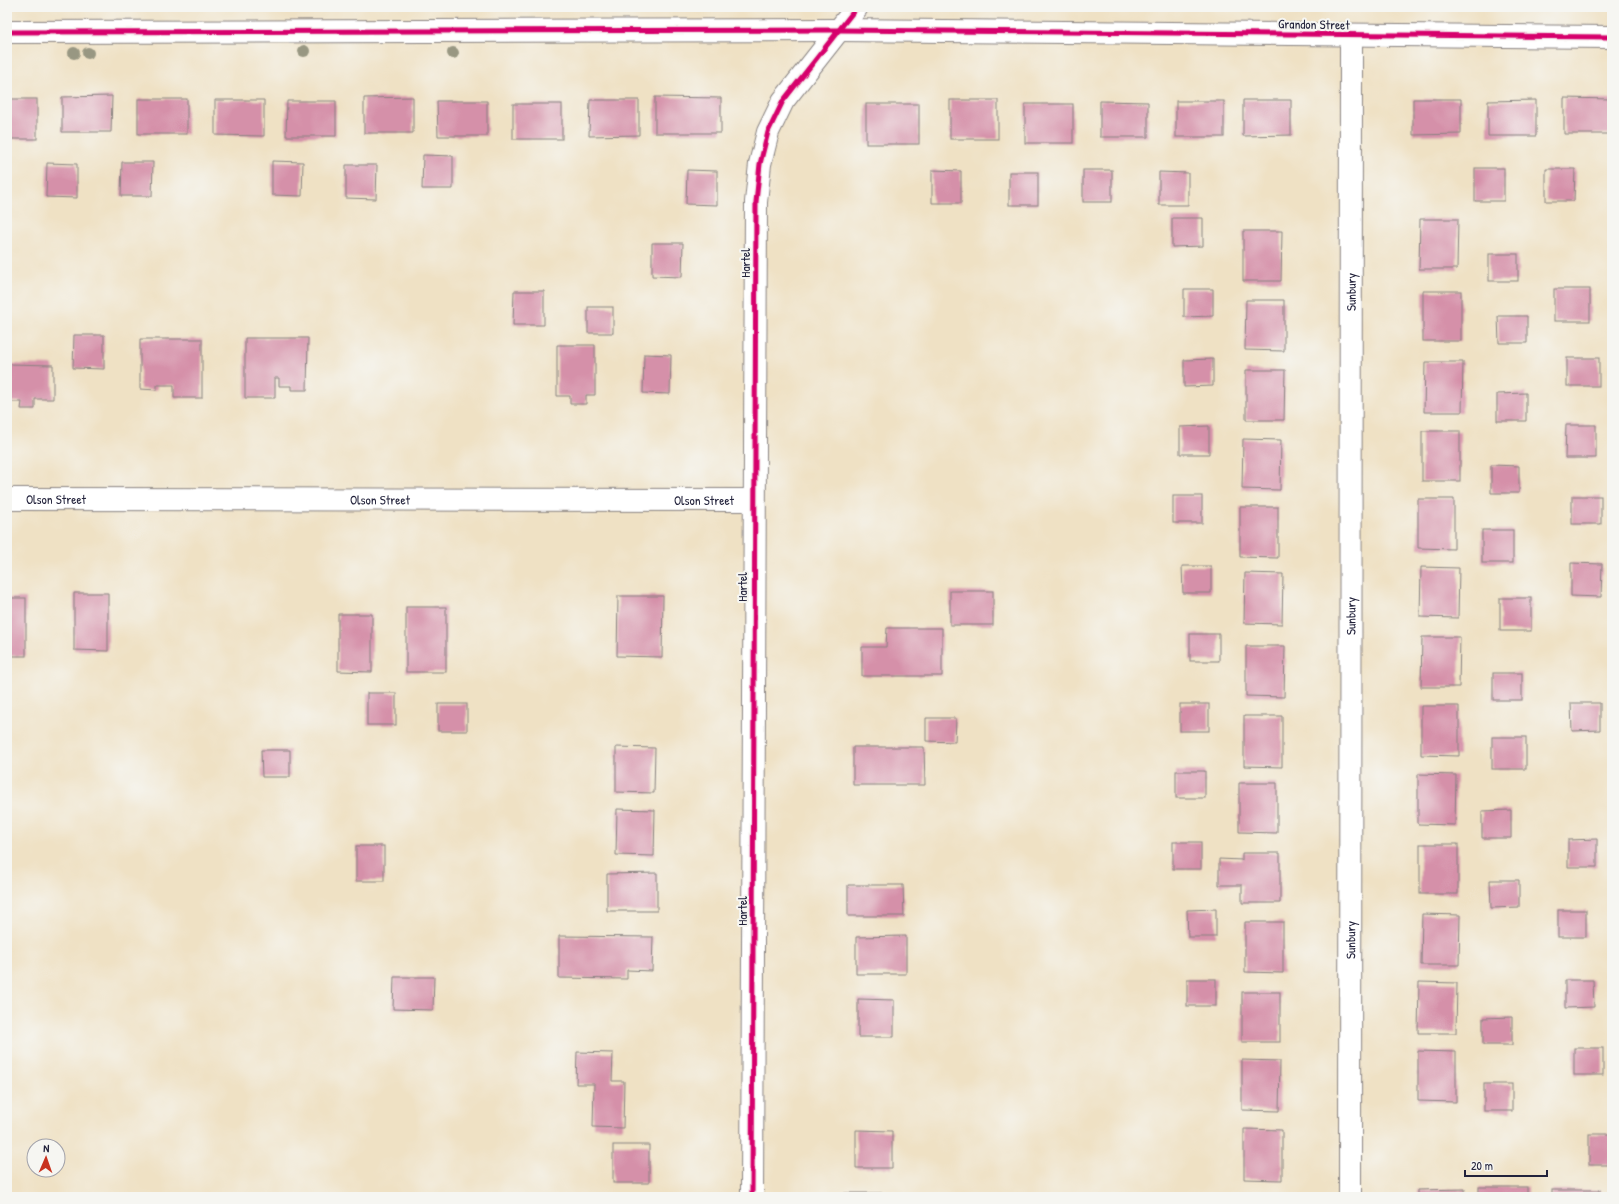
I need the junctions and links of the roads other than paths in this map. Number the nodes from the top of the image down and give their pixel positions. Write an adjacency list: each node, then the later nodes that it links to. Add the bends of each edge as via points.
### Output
1 (857, 7): 2 (street, Hartel)
2 (839, 30): 3 (street, Grandon Street); 4 (street, Grandon Street); 7 (street, Hartel, via 783,101 768,132 760,164 756,202)
3 (7, 32)
4 (1351, 35): 5 (street, Grandon Street); 9 (street, Sunbury)
5 (1612, 37)
6 (7, 499): 7 (street, Olson Street)
7 (754, 500): 8 (street, Hartel)
8 (752, 1197)
9 (1350, 1197)

